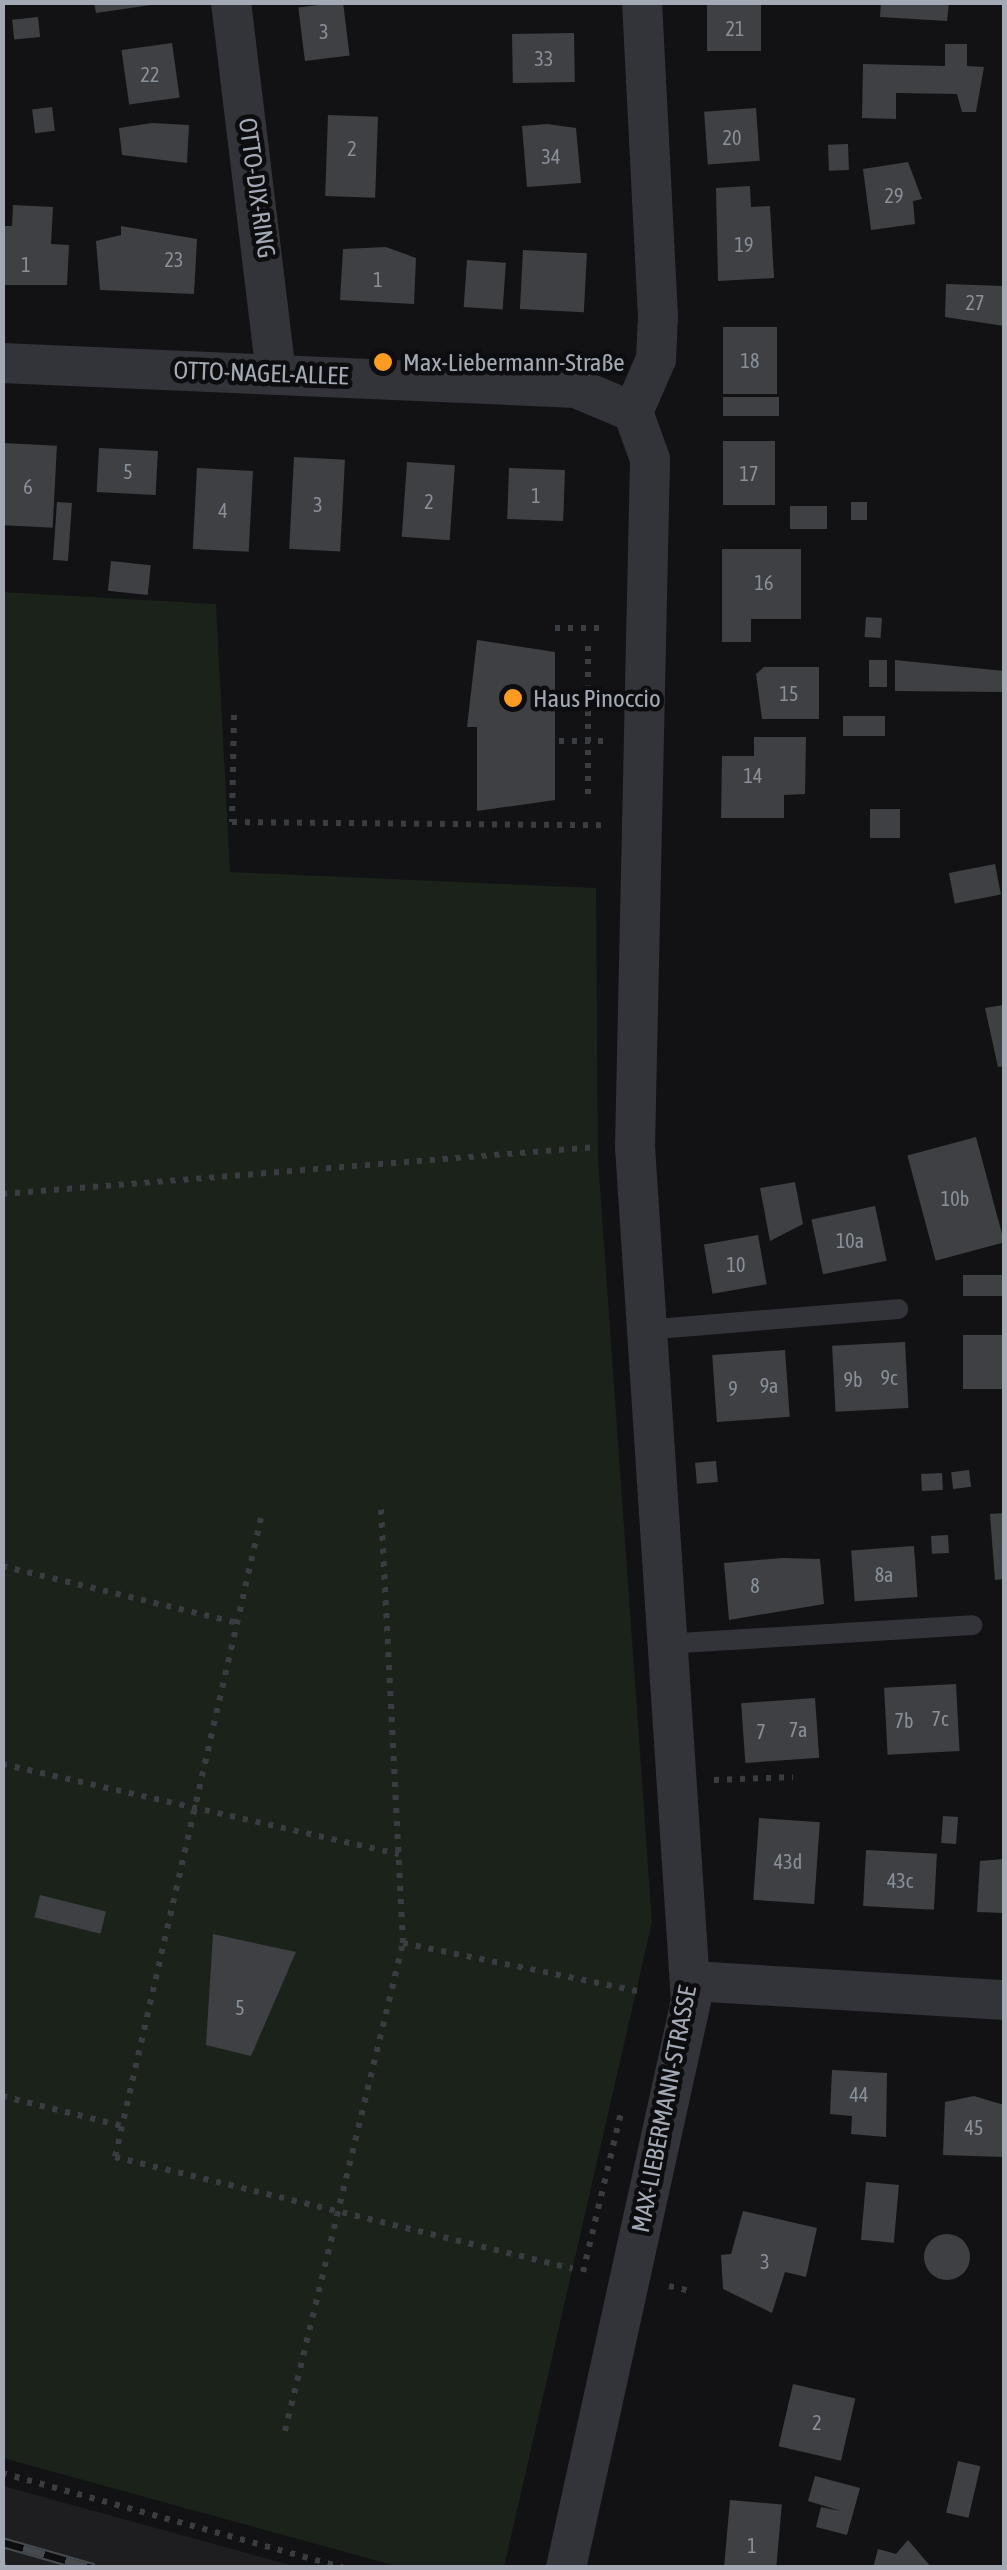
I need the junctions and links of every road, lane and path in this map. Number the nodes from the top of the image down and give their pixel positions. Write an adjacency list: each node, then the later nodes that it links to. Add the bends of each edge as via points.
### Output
1 (231, 2): 4 (street, OTTO-DIX-RING)
2 (642, 2): 5 (street, via 658,317 656,359)
3 (2, 363): 4 (street, OTTO-NAGEL-ALLEE)
4 (276, 374): 5 (street, OTTO-NAGEL-ALLEE, via 588,389)
5 (632, 412): 18 (street, MAX-LIEBERMANN-STRASSE, via 650,459 635,1147)
6 (556, 628): 7 (path)
7 (608, 628)
8 (588, 646): 10 (path)
9 (234, 715): 14 (path, via 232,822)
10 (588, 741): 11 (path); 12 (path); 13 (path)
11 (607, 741)
12 (559, 742)
13 (588, 798)
14 (606, 825)
15 (608, 1147): 16 (path)
16 (2, 1194)
17 (898, 1308): 18 (lane)
18 (644, 1330): 24 (street, MAX-LIEBERMANN-STRASSE)
19 (381, 1507): 29 (path)
20 (261, 1518): 22 (path)
21 (2, 1566): 22 (path)
22 (237, 1623): 28 (path)
23 (972, 1625): 24 (lane)
24 (664, 1644): 31 (street, MAX-LIEBERMANN-STRASSE)
25 (2, 1764): 28 (path)
26 (793, 1777): 27 (path)
27 (706, 1781)
28 (196, 1806): 29 (path); 36 (path)
29 (399, 1854): 30 (path)
30 (403, 1942): 32 (path); 37 (path)
31 (692, 1981): 33 (street); 43 (street, MAX-LIEBERMANN-STRASSE)
32 (637, 1992)
33 (1004, 2000)
34 (2, 2096): 36 (path)
35 (623, 2105): 39 (path)
36 (122, 2126): 37 (path, via 115,2157)
37 (335, 2211): 38 (path); 40 (path)
38 (572, 2269)
39 (583, 2272)
40 (285, 2431)
41 (2, 2472): 42 (path)
42 (345, 2568)
43 (566, 2568)

